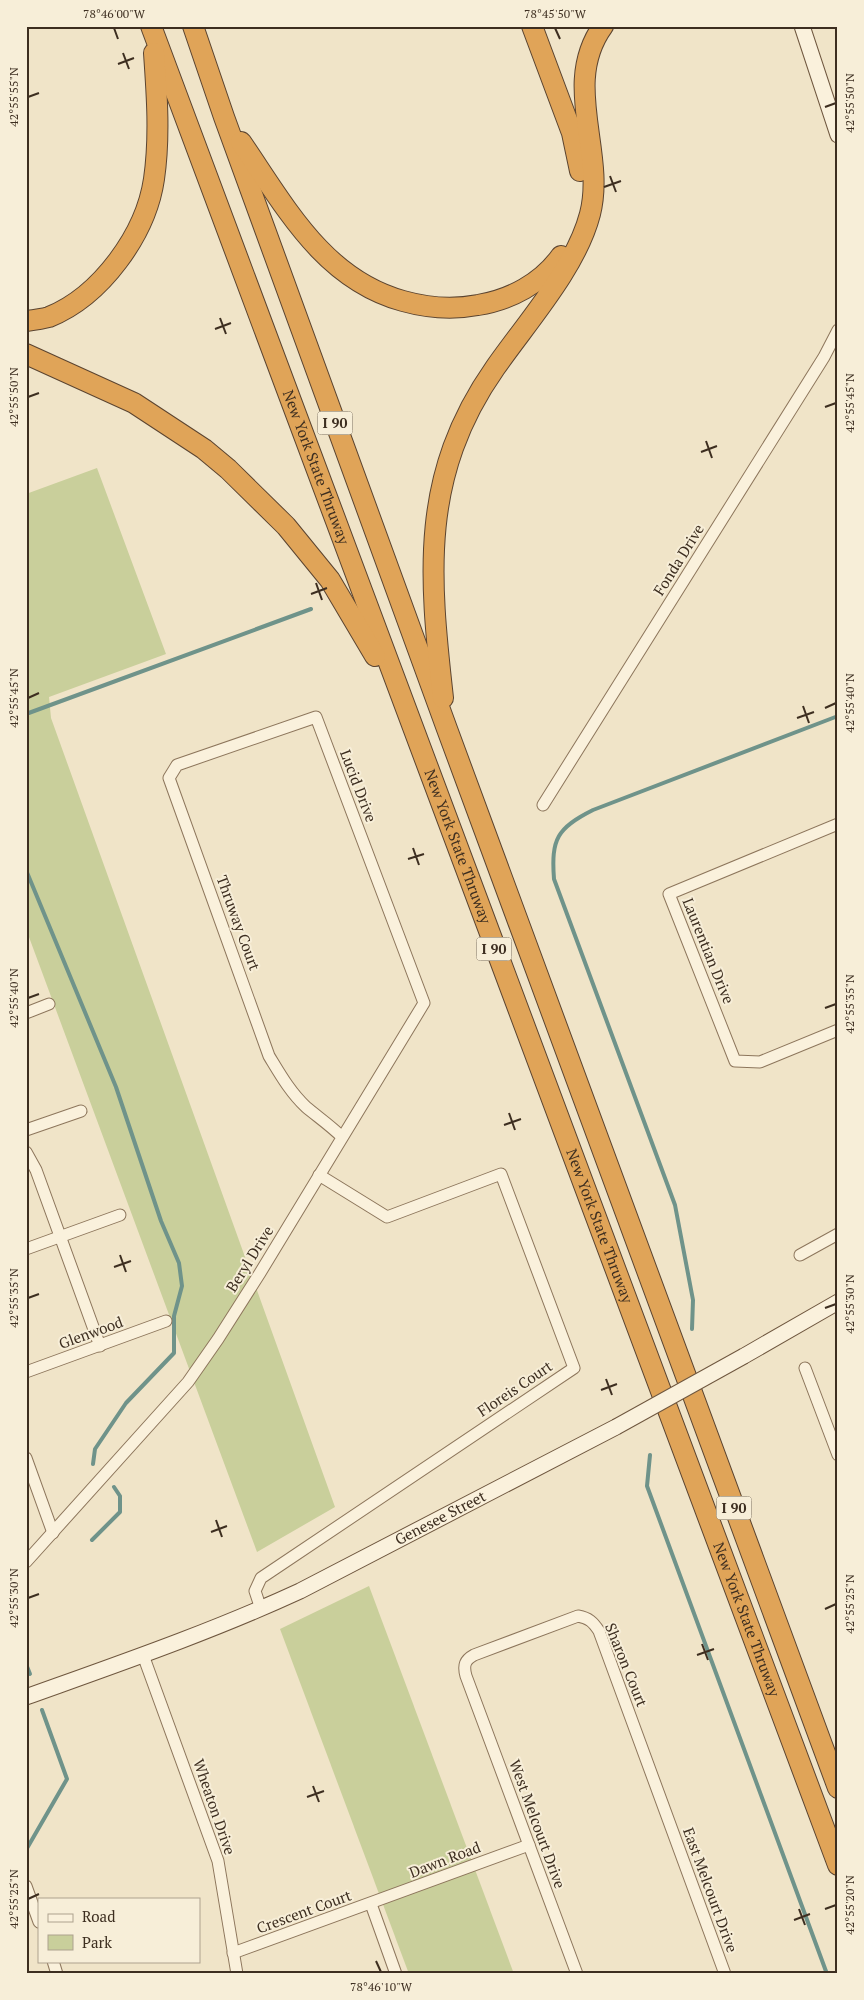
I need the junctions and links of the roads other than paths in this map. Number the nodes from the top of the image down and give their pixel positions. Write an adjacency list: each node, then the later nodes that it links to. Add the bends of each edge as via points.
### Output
1 (192, 26): 6 (highway, New York State Thruway / I 90)
2 (532, 26): 6 (highway, via 574,140 582,198 567,248 557,261 527,287 499,300 448,309 420,306 372,291 353,280 333,265 313,243)
3 (603, 26): 12 (highway, via 591,48 583,95 592,194 583,236 570,261 472,403 443,476 433,558 433,597)
4 (802, 26): 7 (main road)
5 (152, 29): 8 (highway, via 157,131 154,180 135,233 120,257 89,292 71,306 47,317); 11 (highway, New York State Thruway / I 90)
6 (224, 117): 12 (highway, New York State Thruway / I 90)
7 (838, 135)
8 (26, 321)
9 (838, 330): 14 (street, Fonda Drive)
10 (26, 354): 11 (highway, via 134,403 204,449 252,490 330,580)
11 (402, 702): 46 (highway, New York State Thruway / I 90)
12 (447, 730): 43 (highway, New York State Thruway / I 90)
13 (244, 742): 16 (street, Lucid Drive, via 316,717); 22 (street, Thruway Court, via 177,765 169,778 269,1056 290,1090)
14 (543, 805)
15 (838, 824): 19 (street, Laurentian Drive, via 668,894 735,1062 760,1062)
16 (399, 937): 22 (street, Beryl Drive, via 424,1003)
17 (49, 1004): 18 (street)
18 (26, 1013)
19 (838, 1030)
20 (81, 1111): 21 (street)
21 (26, 1130)
22 (342, 1138): 24 (street, Beryl Drive)
23 (26, 1152): 27 (street, via 36,1170)
24 (319, 1176): 37 (street, Beryl Drive, via 188,1382); 39 (street, Floreis Court, via 387,1218 501,1174 574,1368 262,1578 255,1591)
25 (120, 1215): 27 (street)
26 (838, 1234): 29 (street)
27 (60, 1237): 28 (street); 32 (street)
28 (26, 1249)
29 (800, 1255)
30 (838, 1302): 39 (main road, Genesee Street, bridge, via 616,1427)
31 (166, 1322): 32 (street, Glenwood)
32 (100, 1346): 34 (street, Glenwood)
33 (805, 1368): 35 (street)
34 (26, 1372)
35 (838, 1455)
36 (26, 1458): 37 (street)
37 (53, 1533): 38 (street, Beryl Drive)
38 (26, 1562)
39 (261, 1609): 40 (main road, Genesee Street)
40 (143, 1655): 42 (main road, Genesee Street); 50 (street, Wheaton Drive, via 218,1861)
41 (469, 1685): 44 (street, Sharon Court, via 464,1665 474,1654 574,1617 587,1618 599,1631); 45 (street, West Melcourt Drive)
42 (26, 1697)
43 (838, 1788)
44 (667, 1816): 56 (street, East Melcourt Drive)
45 (529, 1845): 48 (street, Dawn Road); 55 (street, West Melcourt Drive)
46 (838, 1865)
47 (26, 1886): 49 (street)
48 (371, 1904): 50 (street, Crescent Court); 54 (street, Crescent Court)
49 (38, 1919)
50 (233, 1954): 53 (street, Wheaton Drive)
51 (53, 1962): 52 (street)
52 (57, 1974)
53 (237, 1974)
54 (396, 1974)
55 (577, 1974)
56 (725, 1974)

